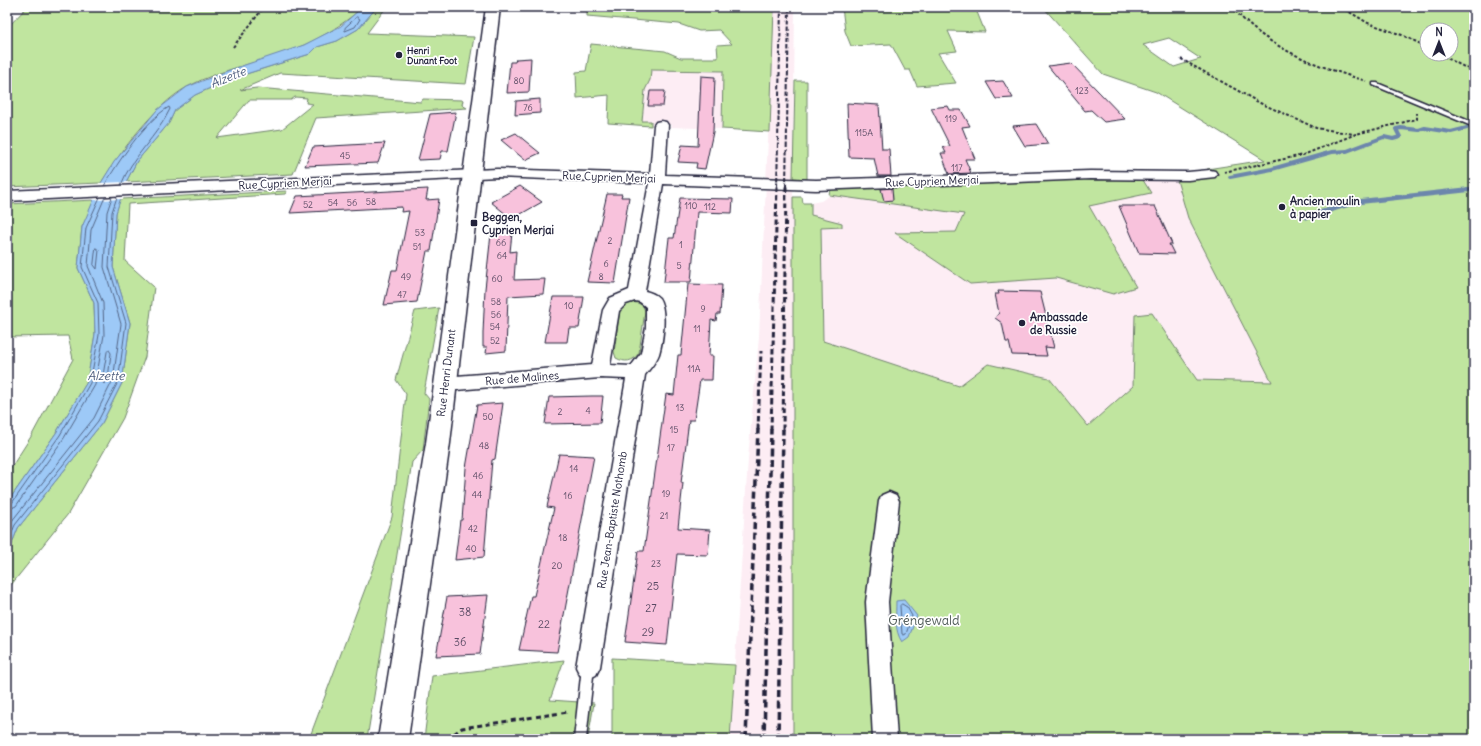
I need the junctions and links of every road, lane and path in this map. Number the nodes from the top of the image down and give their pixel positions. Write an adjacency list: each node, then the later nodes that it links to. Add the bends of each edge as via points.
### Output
1 (264, 7): 6 (path)
2 (493, 7): 15 (main road, Rue Henri Dunant)
3 (1232, 7): 10 (path, via 1255,31 1275,44 1301,57)
4 (1341, 7): 5 (path, via 1368,23)
5 (1419, 44)
6 (233, 47)
7 (1181, 58): 14 (path, via 1253,100 1316,128)
8 (1454, 62): 9 (path)
9 (1474, 72)
10 (1375, 84): 13 (lane)
11 (1415, 110): 14 (path, via 1418,114 1417,119)
12 (661, 125): 17 (street)
13 (1474, 125)
14 (1356, 134): 16 (path, via 1303,155)
15 (471, 174): 17 (street, Rue Cyprien Merjai); 18 (street, Rue Cyprien Merjai); 22 (main road, Rue Henri Dunant)
16 (1210, 174): 17 (street, Rue Cyprien Merjai, via 1090,175 816,185)
17 (657, 179): 19 (street)
18 (7, 196)
19 (636, 296): 20 (street, via 625,297 611,310); 21 (street, Rue Jean-Baptiste Nothomb, via 653,303 656,311 650,354)
20 (600, 371): 21 (street); 22 (street, Rue de Malines)
21 (636, 373): 24 (street, Rue Jean-Baptiste Nothomb)
22 (444, 384): 27 (main road, Rue Henri Dunant)
23 (889, 501): 29 (street, via 876,602)
24 (588, 666): 25 (lane)
25 (584, 710): 26 (lane); 28 (path, via 462,728)
26 (578, 737)
27 (393, 739)
28 (447, 739)
29 (884, 739)

